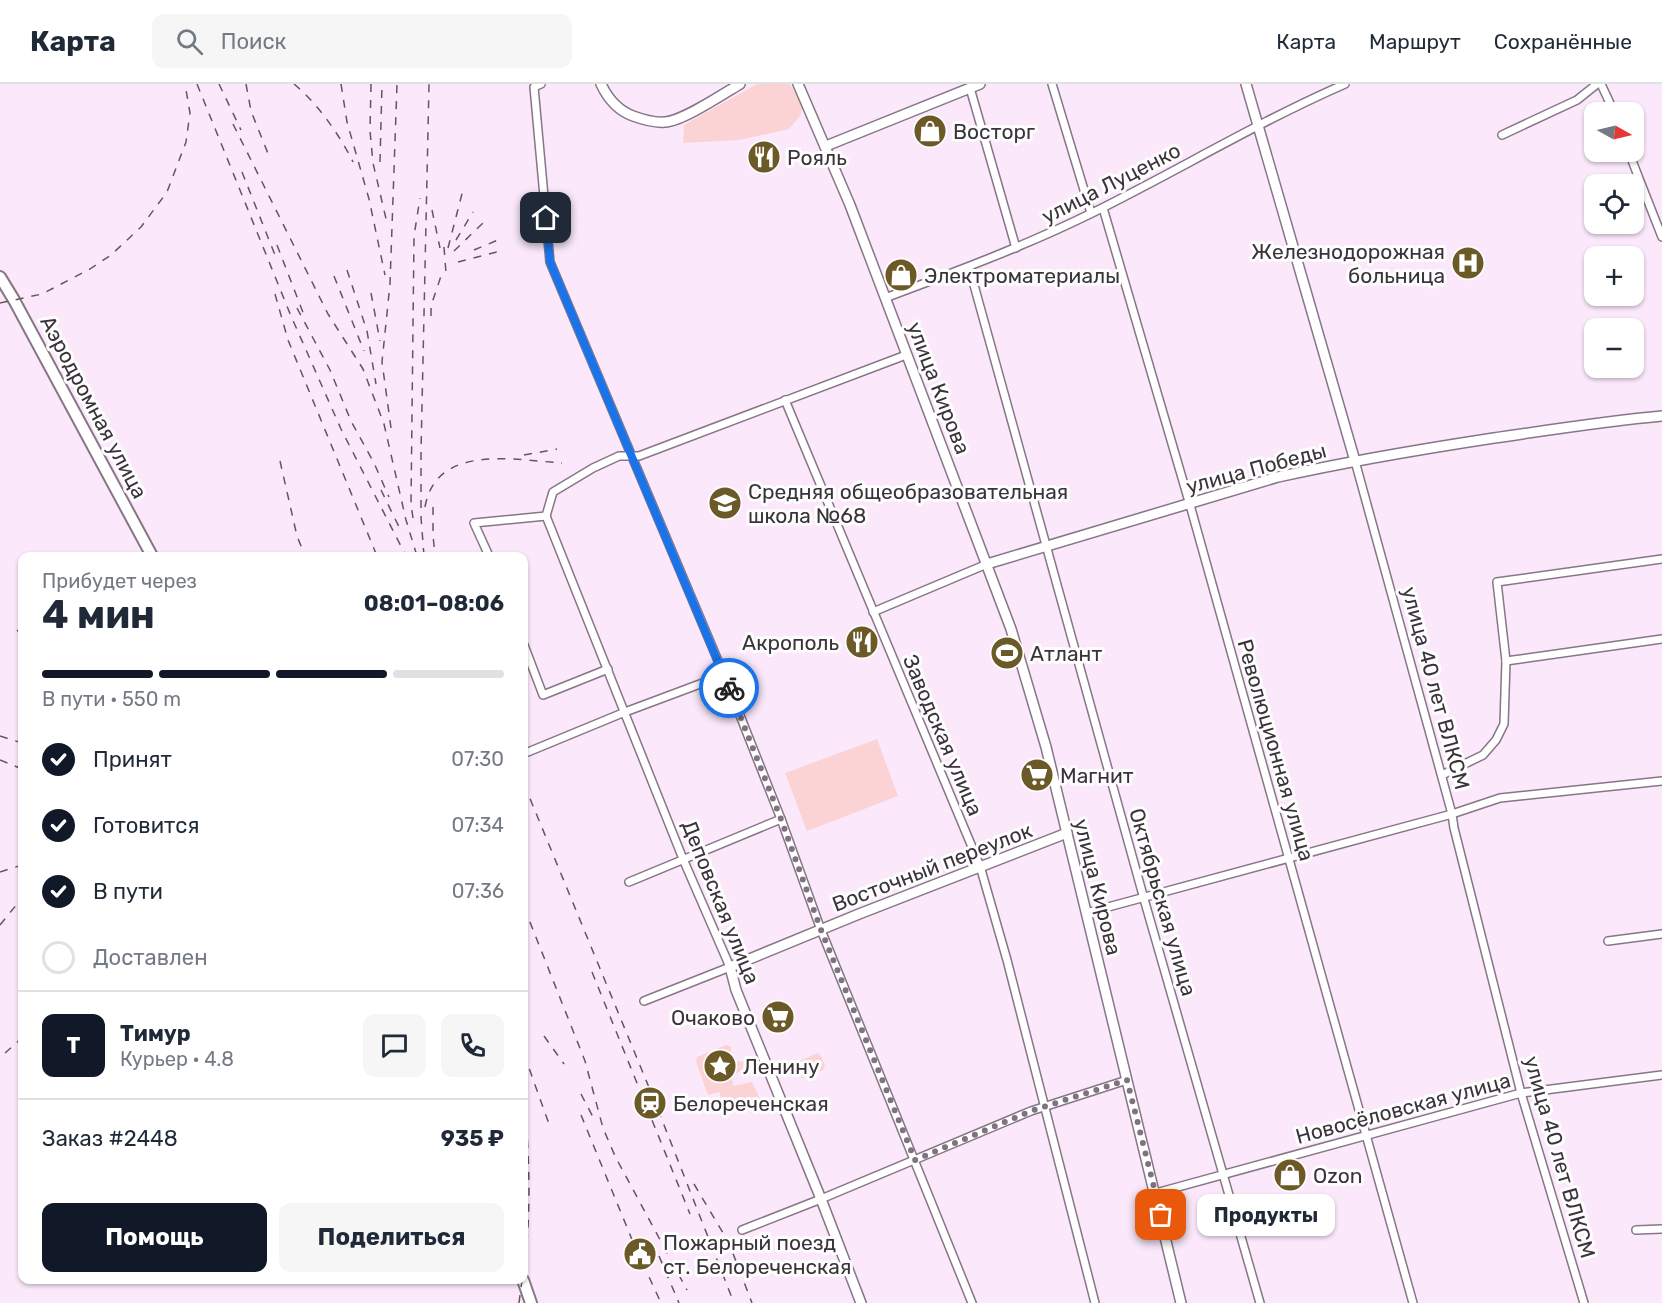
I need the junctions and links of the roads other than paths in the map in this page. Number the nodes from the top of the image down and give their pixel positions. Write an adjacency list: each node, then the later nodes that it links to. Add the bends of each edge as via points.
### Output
1 (541, 84): 26 (street, via 534,87 550,262)
2 (601, 84): 3 (street, via 619,109 646,120 668,122)
3 (740, 84)
4 (798, 84): 14 (street, улица Кирова)
5 (980, 84): 10 (street)
6 (1053, 84): 17 (street)
7 (1246, 84): 12 (street, улица 40 лет ВЛКСМ)
8 (1345, 84): 12 (street, улица Луценко)
9 (1599, 84): 11 (street); 13 (street, via 1577,100)
10 (970, 88): 14 (street); 19 (street)
11 (1609, 102)
12 (1260, 125): 16 (street, улица Луценко); 27 (street, улица 40 лет ВЛКСМ)
13 (1502, 135)
14 (826, 146): 22 (street, улица Кирова)
15 (1633, 162): 18 (street)
16 (1103, 208): 17 (street, улица Луценко); 28 (street, Революционная улица)
17 (1091, 213): 19 (street, улица Луценко)
18 (1662, 237)
19 (1016, 248): 20 (street, улица Луценко)
20 (969, 267): 22 (street, улица Луценко); 30 (street, Октябрьская улица)
21 (0, 277): 31 (main road, Аэродромная улица)
22 (885, 298): 23 (street, улица Кирова)
23 (906, 355): 24 (street); 34 (street, улица Кирова)
24 (785, 400): 26 (street); 35 (street, Заводская улица)
25 (1662, 416): 27 (street, улица Победы)
26 (631, 456): 29 (street, via 619,456 553,492); 40 (street)
27 (1355, 461): 28 (street, улица Победы, via 1278,477); 43 (street, улица 40 лет ВЛКСМ)
28 (1190, 505): 30 (street, улица Победы); 48 (street, Революционная улица)
29 (546, 516): 32 (street, via 474,523); 39 (street, Деповская улица)
30 (1046, 546): 34 (street, улица Победы); 52 (street, Октябрьская улица)
31 (150, 552)
32 (487, 552)
33 (1662, 559): 38 (street, via 1497,582)
34 (987, 564): 35 (street, улица Победы); 47 (street, улица Кирова, via 1011,629)
35 (873, 612): 50 (street, Заводская улица)
36 (1662, 639): 38 (street)
37 (528, 656): 39 (street, via 543,695)
38 (1506, 661): 43 (street, via 1504,724 1496,740 1483,755)
39 (608, 669): 41 (street, Деповская улица)
40 (724, 675): 41 (street); 46 (street)
41 (626, 712): 42 (street); 49 (street, Деповская улица)
42 (528, 752)
43 (1442, 775): 45 (street, улица 40 лет ВЛКСМ)
44 (1662, 781): 45 (street, via 1500,798)
45 (1452, 814): 48 (street); 61 (street, улица 40 лет ВЛКСМ)
46 (781, 819): 49 (street); 54 (street)
47 (1067, 833): 50 (street, Восточный переулок); 53 (street, улица Кирова)
48 (1289, 858): 52 (street); 63 (street, Революционная улица)
49 (684, 859): 51 (street); 57 (street, Деповская улица)
50 (980, 866): 54 (street, Восточный переулок); 62 (street, Заводская улица)
51 (629, 882)
52 (1144, 899): 53 (street); 65 (street, Октябрьская улица)
53 (1086, 913): 60 (street, улица Кирова)
54 (821, 930): 57 (street, Восточный переулок); 64 (street)
55 (1662, 934): 56 (street)
56 (1608, 941)
57 (730, 967): 58 (street, Восточный переулок); 67 (street, Деповская улица)
58 (644, 1001)
59 (1662, 1075): 61 (street, Новосёловская улица)
60 (1127, 1080): 62 (street); 66 (street, улица Кирова)
61 (1521, 1093): 63 (street, Новосёловская улица); 79 (street, улица 40 лет ВЛКСМ)
62 (1044, 1107): 64 (street); 75 (street, Заводская улица)
63 (1365, 1134): 65 (street, Новосёловская улица); 78 (street, Революционная улица)
64 (915, 1160): 67 (street); 74 (street)
65 (1225, 1174): 66 (street, Новосёловская улица); 77 (street, Октябрьская улица)
66 (1156, 1193): 76 (street, улица Кирова)
67 (821, 1199): 69 (street); 73 (street, Деповская улица)
68 (1662, 1229): 70 (street)
69 (742, 1230)
70 (1635, 1230)
71 (524, 1284): 72 (main road)
72 (531, 1303)
73 (861, 1303)
74 (972, 1303)
75 (1095, 1303)
76 (1181, 1303)
77 (1260, 1303)
78 (1413, 1303)
79 (1584, 1303)

